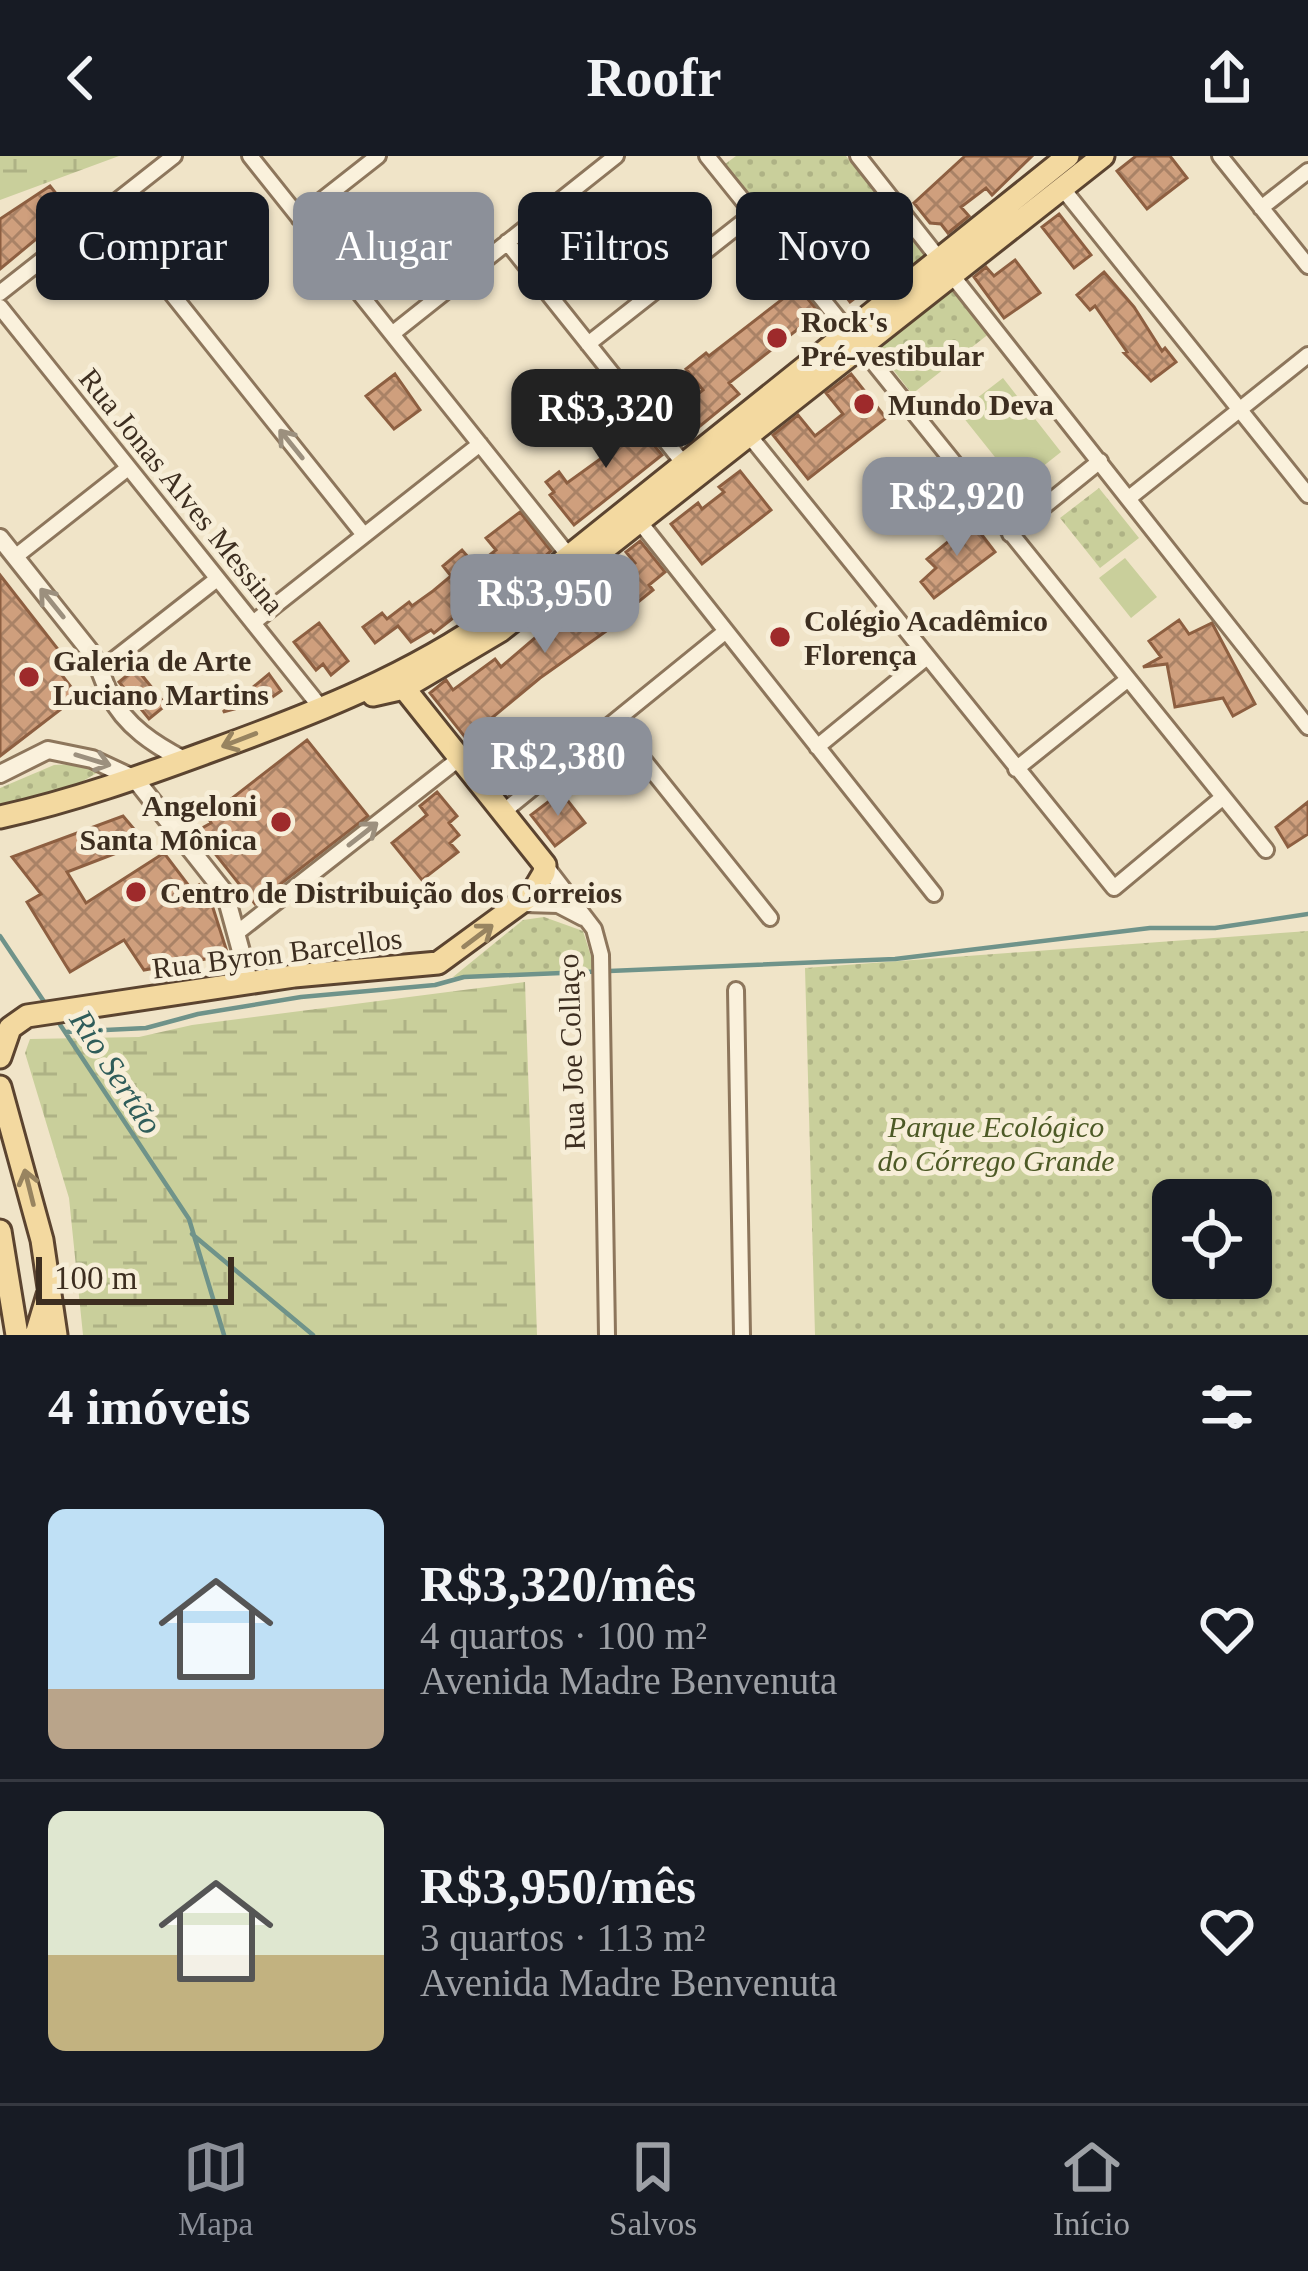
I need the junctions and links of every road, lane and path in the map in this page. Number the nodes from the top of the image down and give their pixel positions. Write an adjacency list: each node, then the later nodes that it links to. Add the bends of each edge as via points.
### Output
1 (173, 156): 12 (street)
2 (250, 156): 16 (street)
3 (378, 156): 13 (street)
4 (616, 156): 18 (street)
5 (858, 156): 20 (street)
6 (1068, 156): 20 (main road)
7 (1103, 156): 11 (main road)
8 (1220, 156): 15 (street)
9 (716, 159): 14 (street)
10 (1308, 171): 15 (street)
11 (1063, 189): 20 (main road); 31 (street)
12 (128, 192)
13 (332, 192)
14 (738, 192)
15 (1262, 208): 21 (street)
16 (293, 210)
17 (736, 227): 29 (street)
18 (507, 242): 27 (street); 29 (street)
19 (36, 265): 22 (street)
20 (946, 266): 28 (main road); 34 (street)
21 (1308, 266)
22 (0, 293)
23 (177, 300): 41 (street, one-way to 23)
24 (365, 300): 27 (street)
25 (822, 300): 28 (street)
26 (0, 307): 36 (street, Rua Jonas Alves Messina)
27 (392, 334): 33 (street)
28 (853, 339): 32 (main road); 35 (main road); 40 (street)
29 (588, 344): 35 (street)
30 (1308, 355): 31 (street)
31 (1240, 409): 37 (street); 38 (street)
32 (748, 434): 39 (main road); 48 (street)
33 (480, 444): 41 (street); 43 (street)
34 (1100, 461): 38 (street); 40 (street)
35 (684, 464): 43 (main road)
36 (128, 468): 44 (street); 45 (street, Rua Jonas Alves Messina)
37 (1308, 495)
38 (1129, 498): 54 (street)
39 (639, 520): 47 (street); 51 (main road, via 500,631)
40 (1010, 534): 50 (street)
41 (364, 535): 46 (street)
42 (0, 538): 44 (street)
43 (569, 556): 52 (main road, via 473,631)
44 (15, 557): 49 (street, one-way to 44)
45 (217, 579): 46 (street, Rua Jonas Alves Messina); 49 (street)
46 (253, 623): 52 (street, Rua Jonas Alves Messina)
47 (727, 632): 53 (street); 55 (street)
48 (927, 657): 55 (street); 58 (street)
49 (102, 669): 57 (street, via 110,696 136,730)
50 (1127, 680): 58 (street); 61 (street)
51 (404, 688): 52 (main road); 56 (main road, Rua Joe Collaço)
52 (332, 705): 57 (main road, one-way to 57)
53 (614, 723): 62 (street); 68 (street)
54 (1308, 727)
55 (817, 746): 66 (street)
56 (460, 758): 62 (main road, Rua Joe Collaço); 70 (street, one-way to 56)
57 (184, 760): 60 (main road)
58 (1016, 769): 61 (street, via 1114,888)
59 (0, 773): 60 (street, one-way to 60, via 48,750 92,758)
60 (135, 779): 63 (main road); 70 (street, via 225,892)
61 (1222, 798): 64 (street)
62 (502, 812): 65 (main road, Rua Joe Collaço)
63 (0, 817)
64 (1266, 850)
65 (545, 865): 67 (main road, Rua Byron Barcellos); 69 (street, Rua Joe Collaço)
66 (934, 894)
67 (519, 905): 69 (street, via 550,903); 71 (main road, Rua Byron Barcellos, one-way to 67, via 438,963)
68 (770, 919)
69 (588, 920): 80 (street, Rua Joe Collaço, via 602,970)
70 (238, 932): 71 (street)
71 (250, 984): 73 (main road, Rua Byron Barcellos, via 34,1015 10,1028)
72 (736, 990): 81 (street)
73 (0, 1057)
74 (0, 1087): 76 (main road, one-way to 74)
75 (0, 1231): 77 (main road)
76 (50, 1289): 78 (main road); 79 (main road)
77 (17, 1335)
78 (36, 1335)
79 (56, 1335)
80 (607, 1335)
81 (742, 1335)

